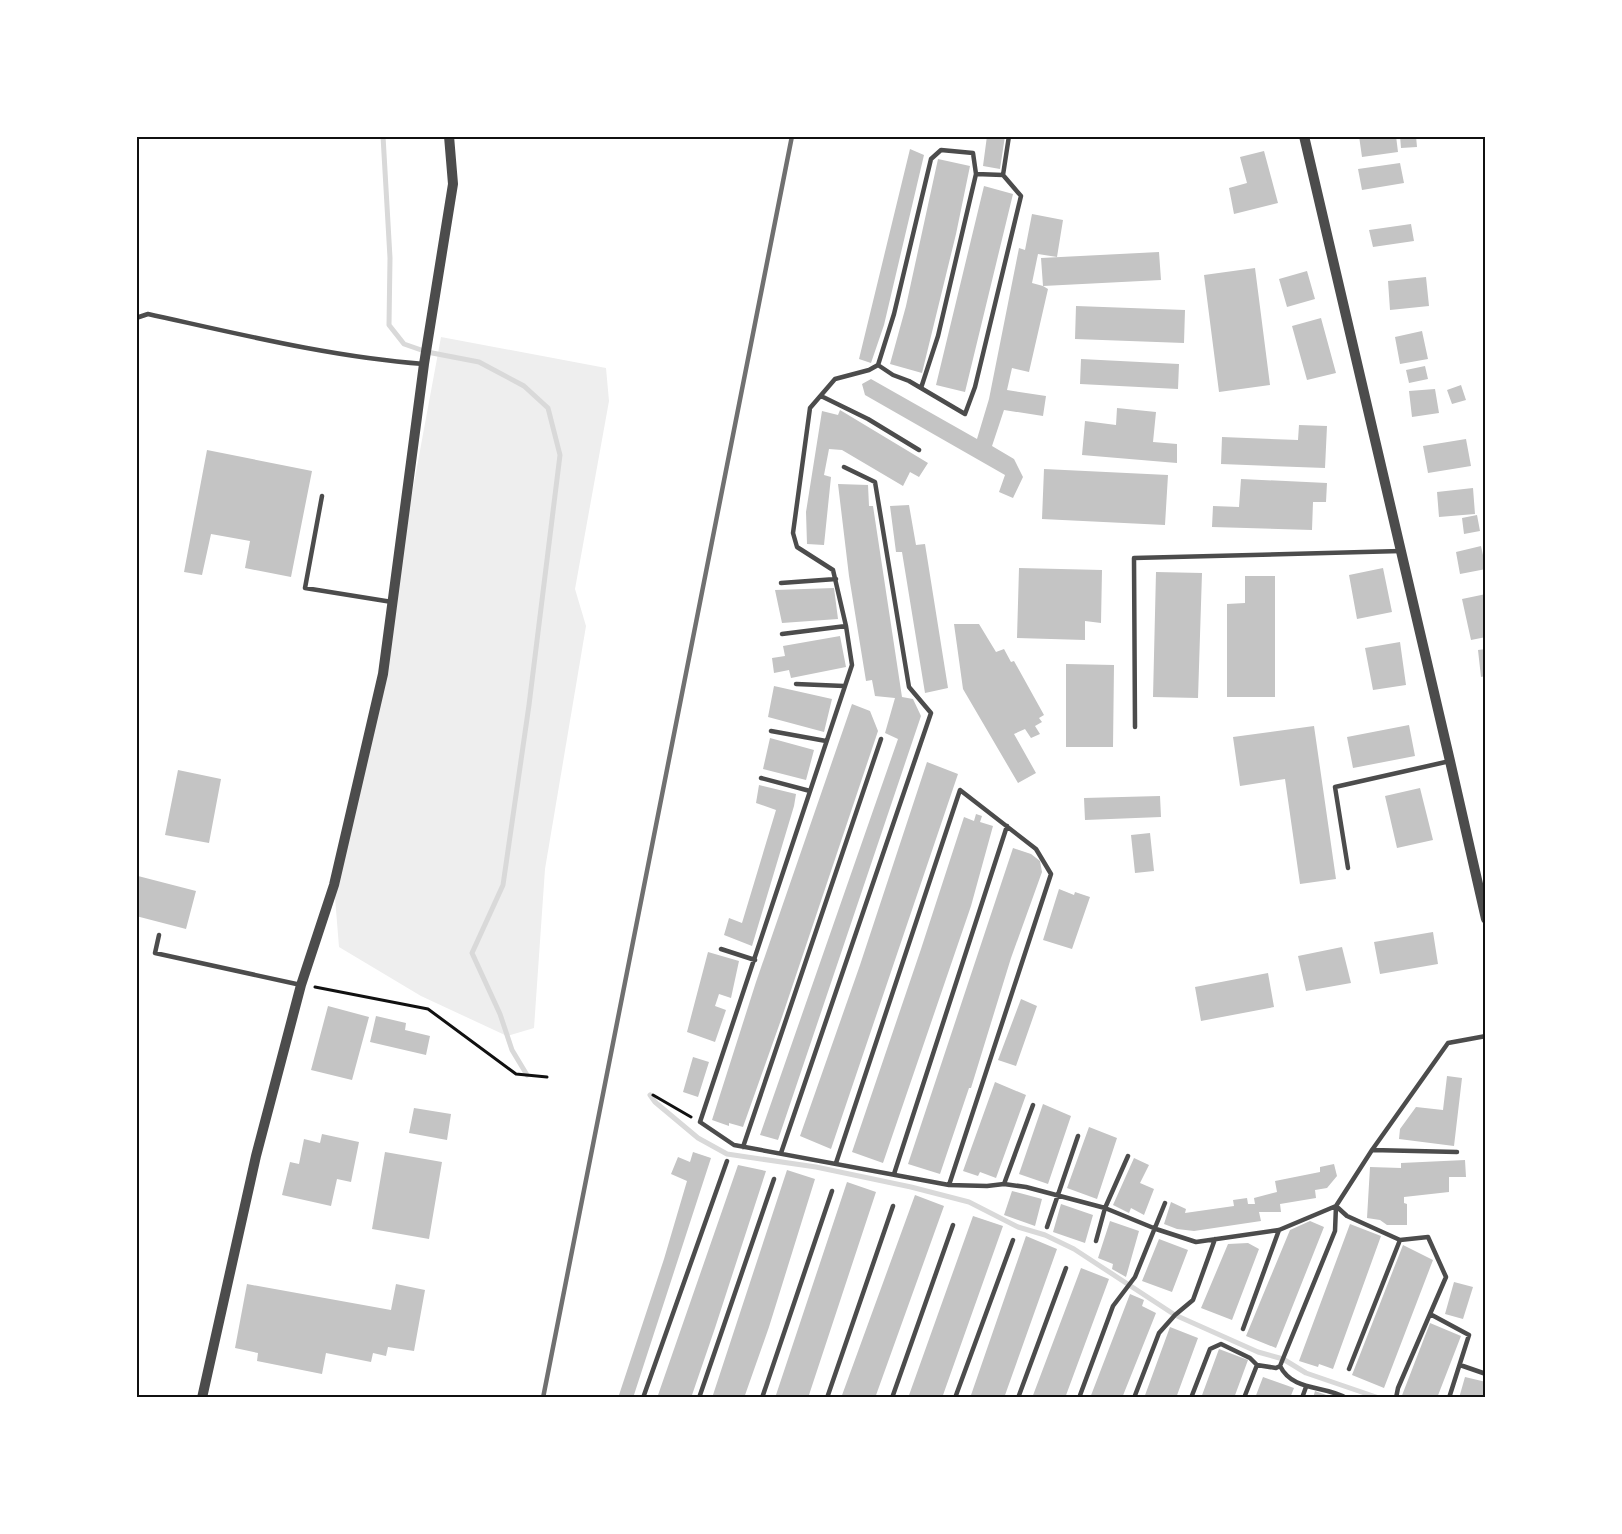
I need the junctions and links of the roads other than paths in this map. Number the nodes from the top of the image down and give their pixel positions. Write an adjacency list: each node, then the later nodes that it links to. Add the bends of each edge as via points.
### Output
1 (449, 136): 7 (street, via 453,184)
2 (1009, 136): 5 (lane)
3 (1304, 136): 14 (street)
4 (976, 174): 5 (lane); 8 (lane, via 973,153 941,150 931,159); 9 (lane, via 938,336)
5 (1003, 175): 9 (lane, via 1021,196 965,414)
6 (136, 318): 7 (lane, via 148,314 311,350)
7 (424, 364): 17 (street)
8 (878, 365): 9 (lane); 10 (lane, via 835,379)
9 (921, 388)
10 (821, 396): 11 (lane); 15 (lane, via 810,408 794,532 797,548 833,570)
11 (919, 450)
12 (844, 467): 42 (lane, via 875,482 909,687 931,713)
13 (322, 496): 17 (lane, via 304,588)
14 (1401, 551): 22 (lane, via 1134,558); 26 (street)
15 (836, 579): 16 (lane); 18 (lane)
16 (782, 583)
17 (392, 602): 35 (street, via 383,674 334,885)
18 (846, 626): 19 (lane); 21 (lane, via 852,665)
19 (782, 634)
20 (796, 684): 21 (lane)
21 (844, 686): 25 (lane)
22 (1136, 727)
23 (771, 731): 25 (lane)
24 (881, 740): 39 (lane)
25 (826, 741): 28 (lane)
26 (1450, 761): 30 (lane, via 1335,787); 31 (street)
27 (761, 778): 28 (lane)
28 (810, 791): 34 (lane)
29 (1007, 826): 45 (lane, via 960,790); 46 (lane); 49 (lane, via 1036,849 1051,874)
30 (1348, 868)
31 (1485, 919)
32 (159, 936): 35 (lane, via 155,953)
33 (722, 950): 34 (lane)
34 (755, 960): 39 (lane, via 700,1122)
35 (301, 985): 73 (street, via 255,1156)
36 (1485, 1036): 40 (lane, via 1448,1043)
37 (1033, 1105): 48 (lane)
38 (1078, 1136): 51 (lane)
39 (743, 1148): 42 (lane)
40 (1372, 1150): 41 (lane); 54 (lane)
41 (1457, 1152)
42 (781, 1153): 45 (lane)
43 (1128, 1156): 55 (lane)
44 (727, 1161): 74 (lane)
45 (836, 1163): 46 (lane)
46 (894, 1174): 49 (lane)
47 (774, 1179): 75 (lane)
48 (1004, 1184): 49 (lane); 51 (lane)
49 (949, 1185)
50 (832, 1191): 76 (lane)
51 (1058, 1196): 55 (lane); 57 (lane)
52 (1165, 1203): 58 (lane)
53 (893, 1206): 77 (lane)
54 (1336, 1206): 59 (lane); 62 (lane, via 1347,1216); 69 (lane, via 1335,1231)
55 (1105, 1208): 58 (lane); 63 (lane)
56 (953, 1225): 78 (lane)
57 (1047, 1227)
58 (1156, 1229): 60 (lane, via 1196,1242); 81 (lane, via 1135,1277 1113,1306)
59 (1279, 1230): 60 (lane); 66 (lane)
60 (1215, 1239): 82 (lane, via 1193,1299 1159,1333)
61 (1013, 1240): 79 (lane)
62 (1400, 1240): 65 (lane, via 1428,1237 1446,1277); 70 (lane)
63 (1096, 1241)
64 (1066, 1268): 80 (lane)
65 (1430, 1314): 68 (lane, via 1470,1335); 87 (lane)
66 (1243, 1329)
67 (1257, 1365): 69 (lane); 83 (lane, via 1221,1344 1210,1349); 84 (lane)
68 (1460, 1365): 71 (lane); 88 (lane)
69 (1280, 1366): 72 (lane, via 1285,1376)
70 (1349, 1369)
71 (1485, 1374)
72 (1306, 1387): 85 (lane); 86 (lane)
73 (202, 1398)
74 (643, 1398)
75 (699, 1398)
76 (762, 1398)
77 (827, 1398)
78 (892, 1398)
79 (955, 1398)
80 (1018, 1398)
81 (1079, 1398)
82 (1134, 1398)
83 (1191, 1398)
84 (1244, 1398)
85 (1302, 1398)
86 (1346, 1398)
87 (1396, 1398)
88 (1449, 1398)

